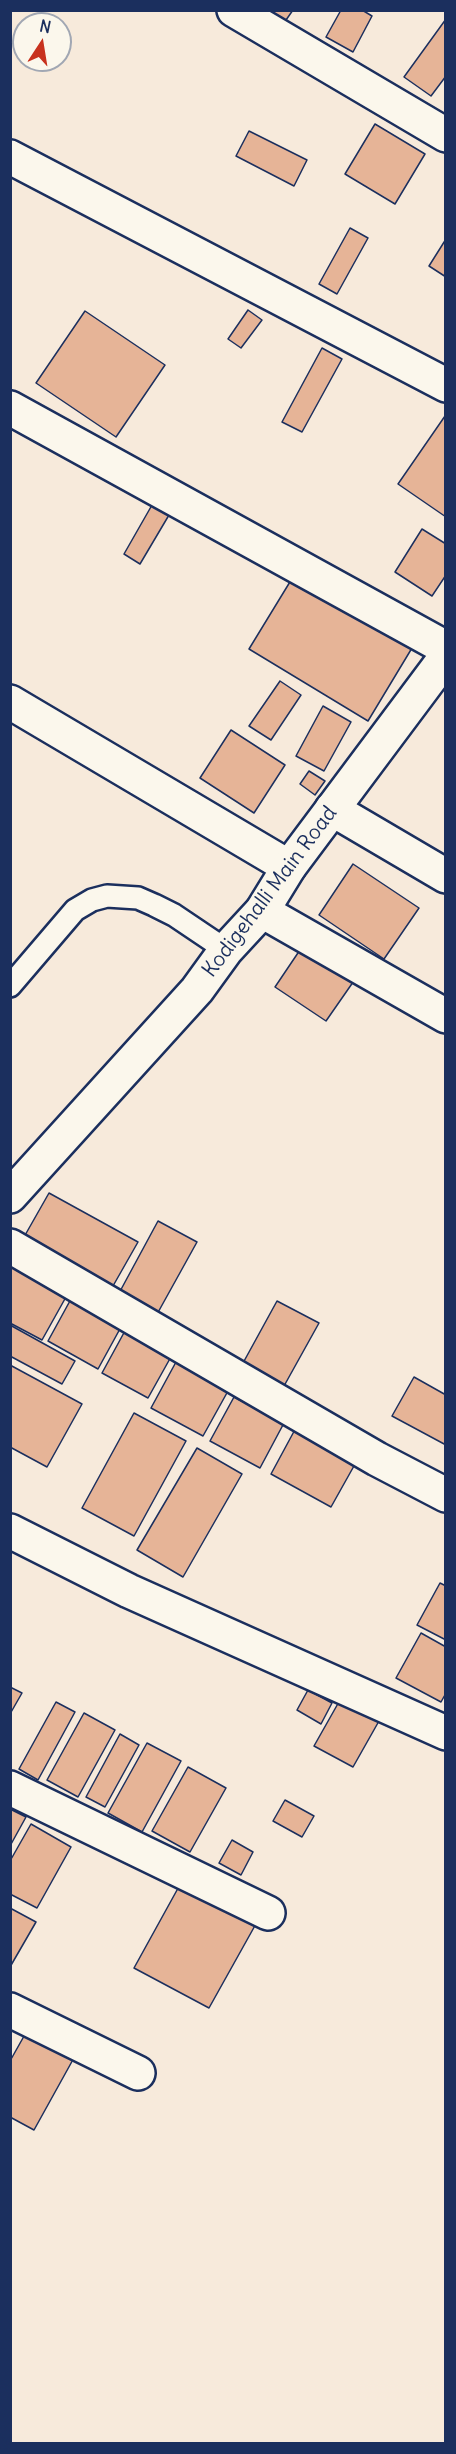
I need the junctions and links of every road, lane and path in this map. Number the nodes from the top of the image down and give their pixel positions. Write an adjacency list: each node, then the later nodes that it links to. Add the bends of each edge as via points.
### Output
1 (234, 10): 2 (street)
2 (446, 135)
3 (10, 157): 4 (street)
4 (446, 385)
5 (10, 408): 6 (street)
6 (446, 648)
7 (446, 657): 9 (street, Kodigehalli Main Road)
8 (10, 702): 10 (street)
9 (332, 809): 10 (street, Kodigehalli Main Road); 11 (street)
10 (289, 867): 12 (street, Kodigehalli Main Road)
11 (446, 876)
12 (262, 911): 13 (street, Kodigehalli Main Road); 15 (street)
13 (226, 950): 14 (lane, via 154,905 138,898 107,896 75,910); 16 (street, Kodigehalli Main Road, via 197,990)
14 (10, 987)
15 (446, 1016)
16 (10, 1196)
17 (10, 1246): 18 (street)
18 (446, 1495)
19 (10, 1531): 20 (street, via 129,1591)
20 (446, 1733)
21 (10, 1788): 22 (street)
22 (268, 1913)
23 (10, 2010): 24 (street)
24 (138, 2073)

